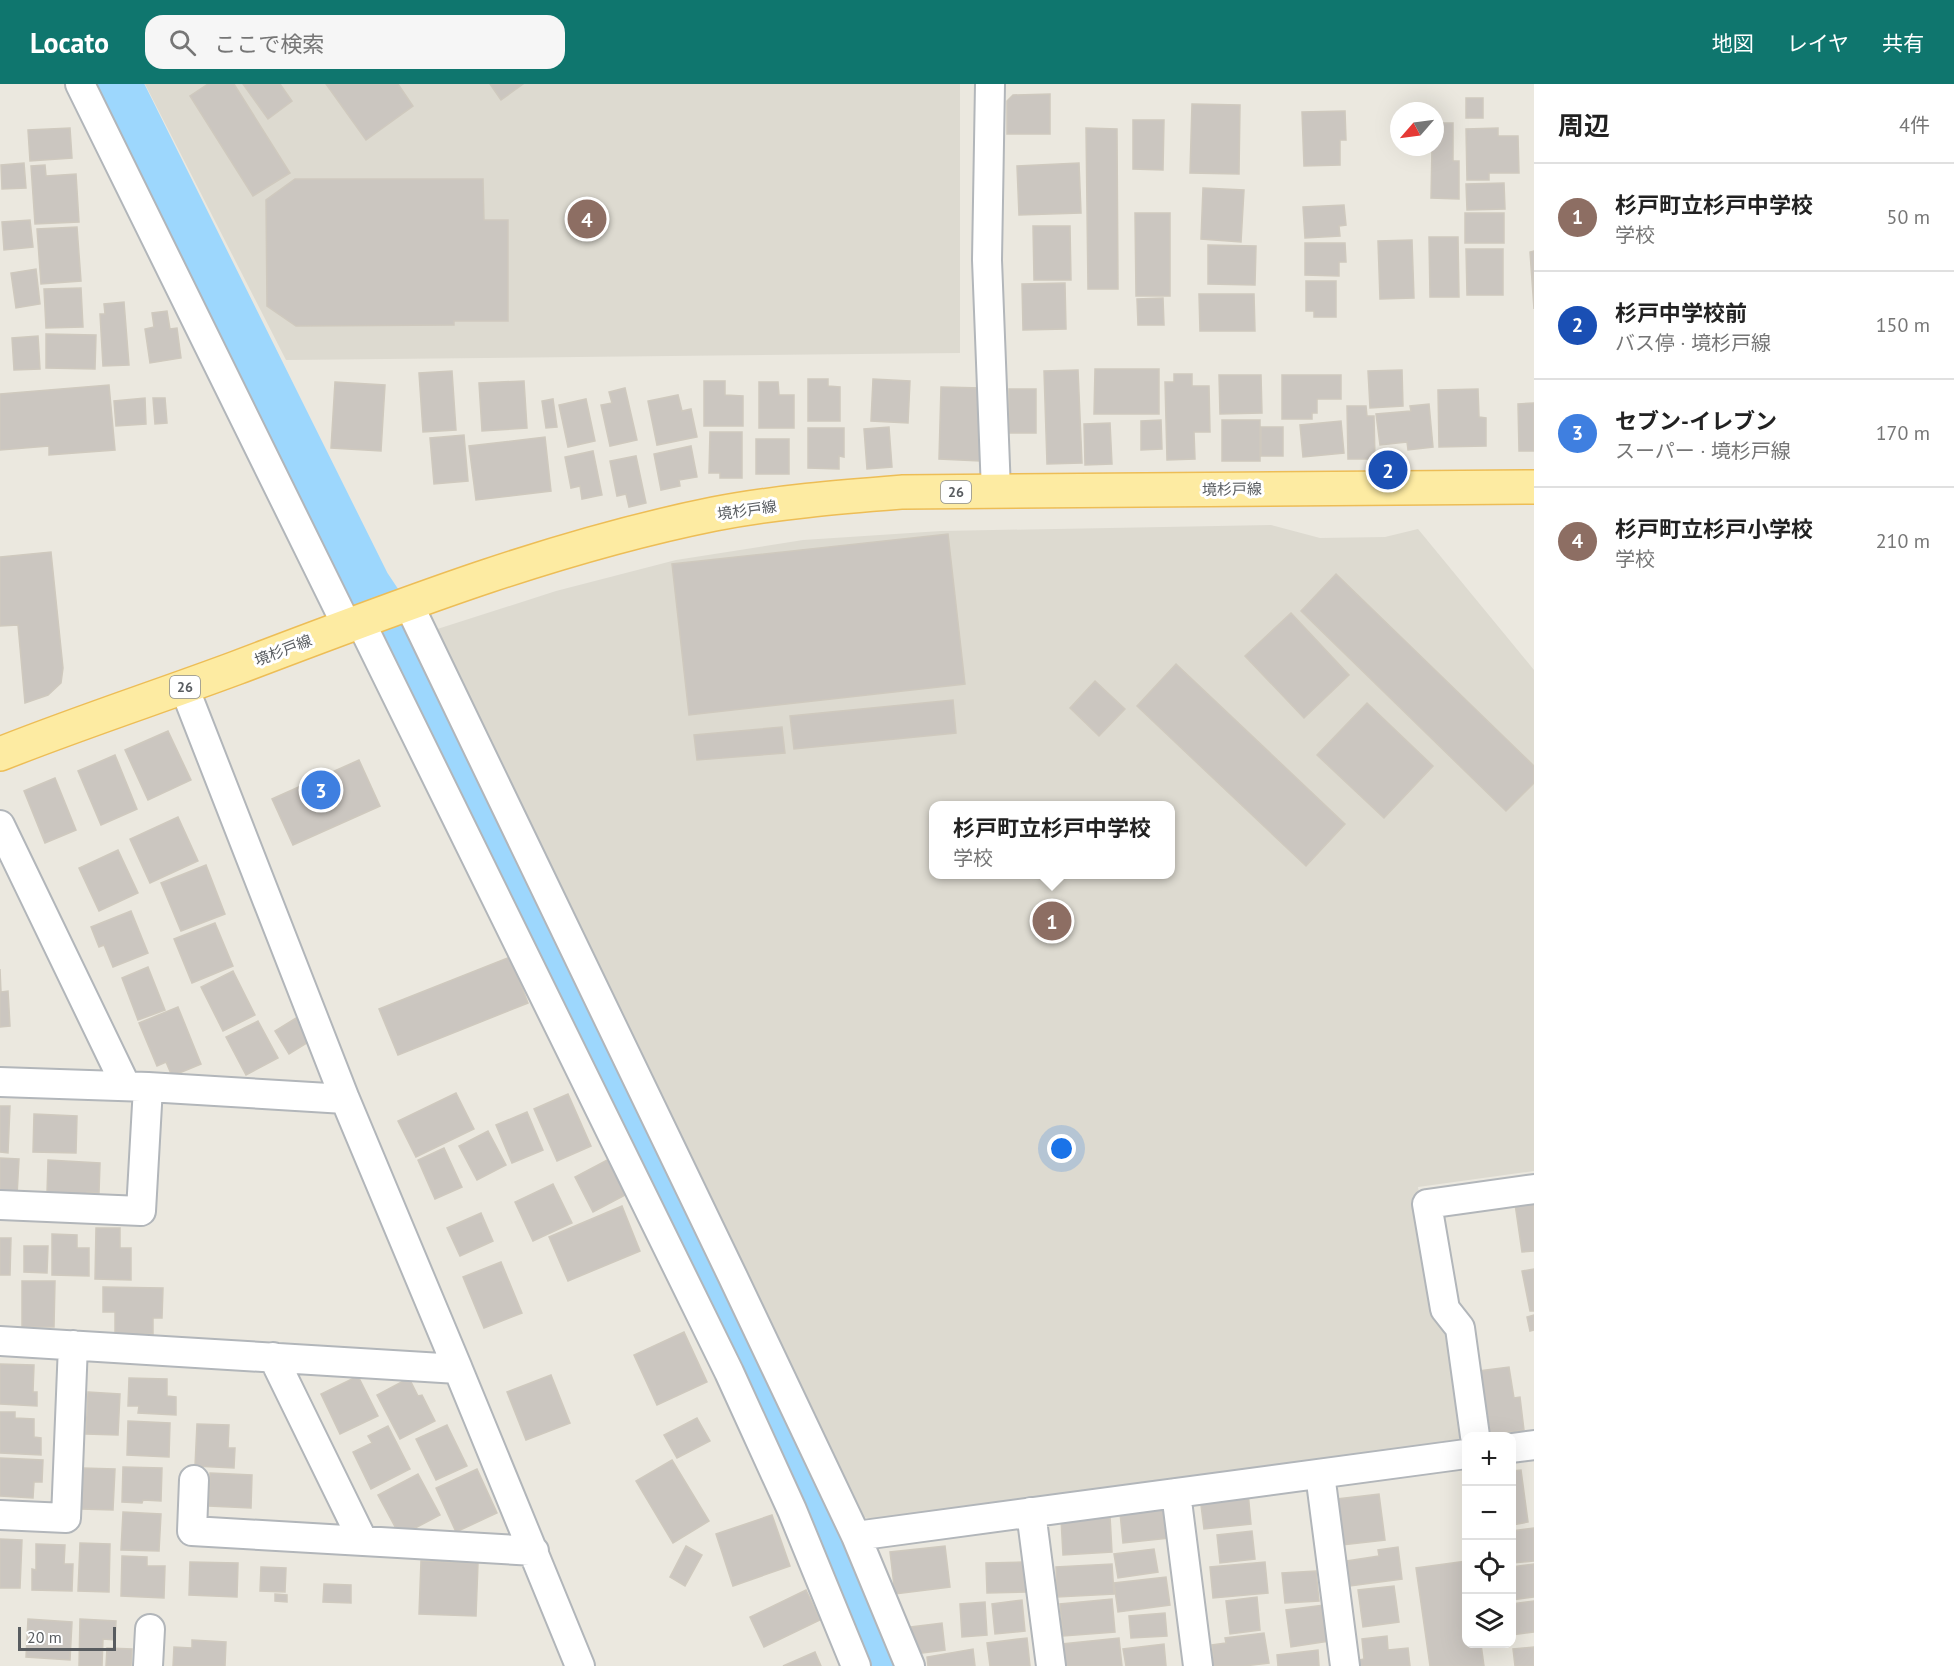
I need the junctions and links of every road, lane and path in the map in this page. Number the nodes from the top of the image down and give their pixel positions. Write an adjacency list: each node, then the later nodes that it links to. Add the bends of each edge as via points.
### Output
1 (80, 84): 5 (street)
2 (990, 84): 4 (street, via 987,260)
3 (1534, 486): 4 (main road, 境杉戸線 / 26)
4 (996, 491): 5 (main road, 境杉戸線 / 26, via 852,496 716,514 567,551)
5 (375, 615): 6 (main road, 境杉戸線 / 26); 27 (street, via 722,1254); 33 (street, via 729,1372 792,1510)
6 (184, 687): 7 (main road, 境杉戸線 / 26); 11 (street)
7 (0, 754)
8 (0, 825): 10 (street)
9 (0, 1082): 10 (street)
10 (137, 1086): 11 (street); 13 (street, via 141,1211)
11 (345, 1099): 17 (street)
12 (1534, 1188): 18 (street, via 1427,1204 1445,1309 1460,1328)
13 (0, 1205)
14 (0, 1341): 15 (street)
15 (73, 1346): 16 (street); 26 (street, via 66,1518)
16 (273, 1357): 17 (street); 28 (street)
17 (458, 1369): 29 (street)
18 (1474, 1432)
19 (1534, 1446): 20 (street)
20 (1516, 1448)
21 (1462, 1455): 22 (street)
22 (1320, 1474): 24 (street); 37 (street)
23 (194, 1480): 28 (street, via 192,1531)
24 (1176, 1493): 25 (street); 36 (street)
25 (1031, 1512): 27 (street); 35 (street)
26 (0, 1515)
27 (856, 1536): 34 (street)
28 (363, 1540): 29 (street)
29 (534, 1551): 32 (street)
30 (150, 1629): 31 (street)
31 (148, 1666)
32 (580, 1666)
33 (856, 1666)
34 (910, 1666)
35 (1051, 1666)
36 (1198, 1666)
37 (1345, 1666)

